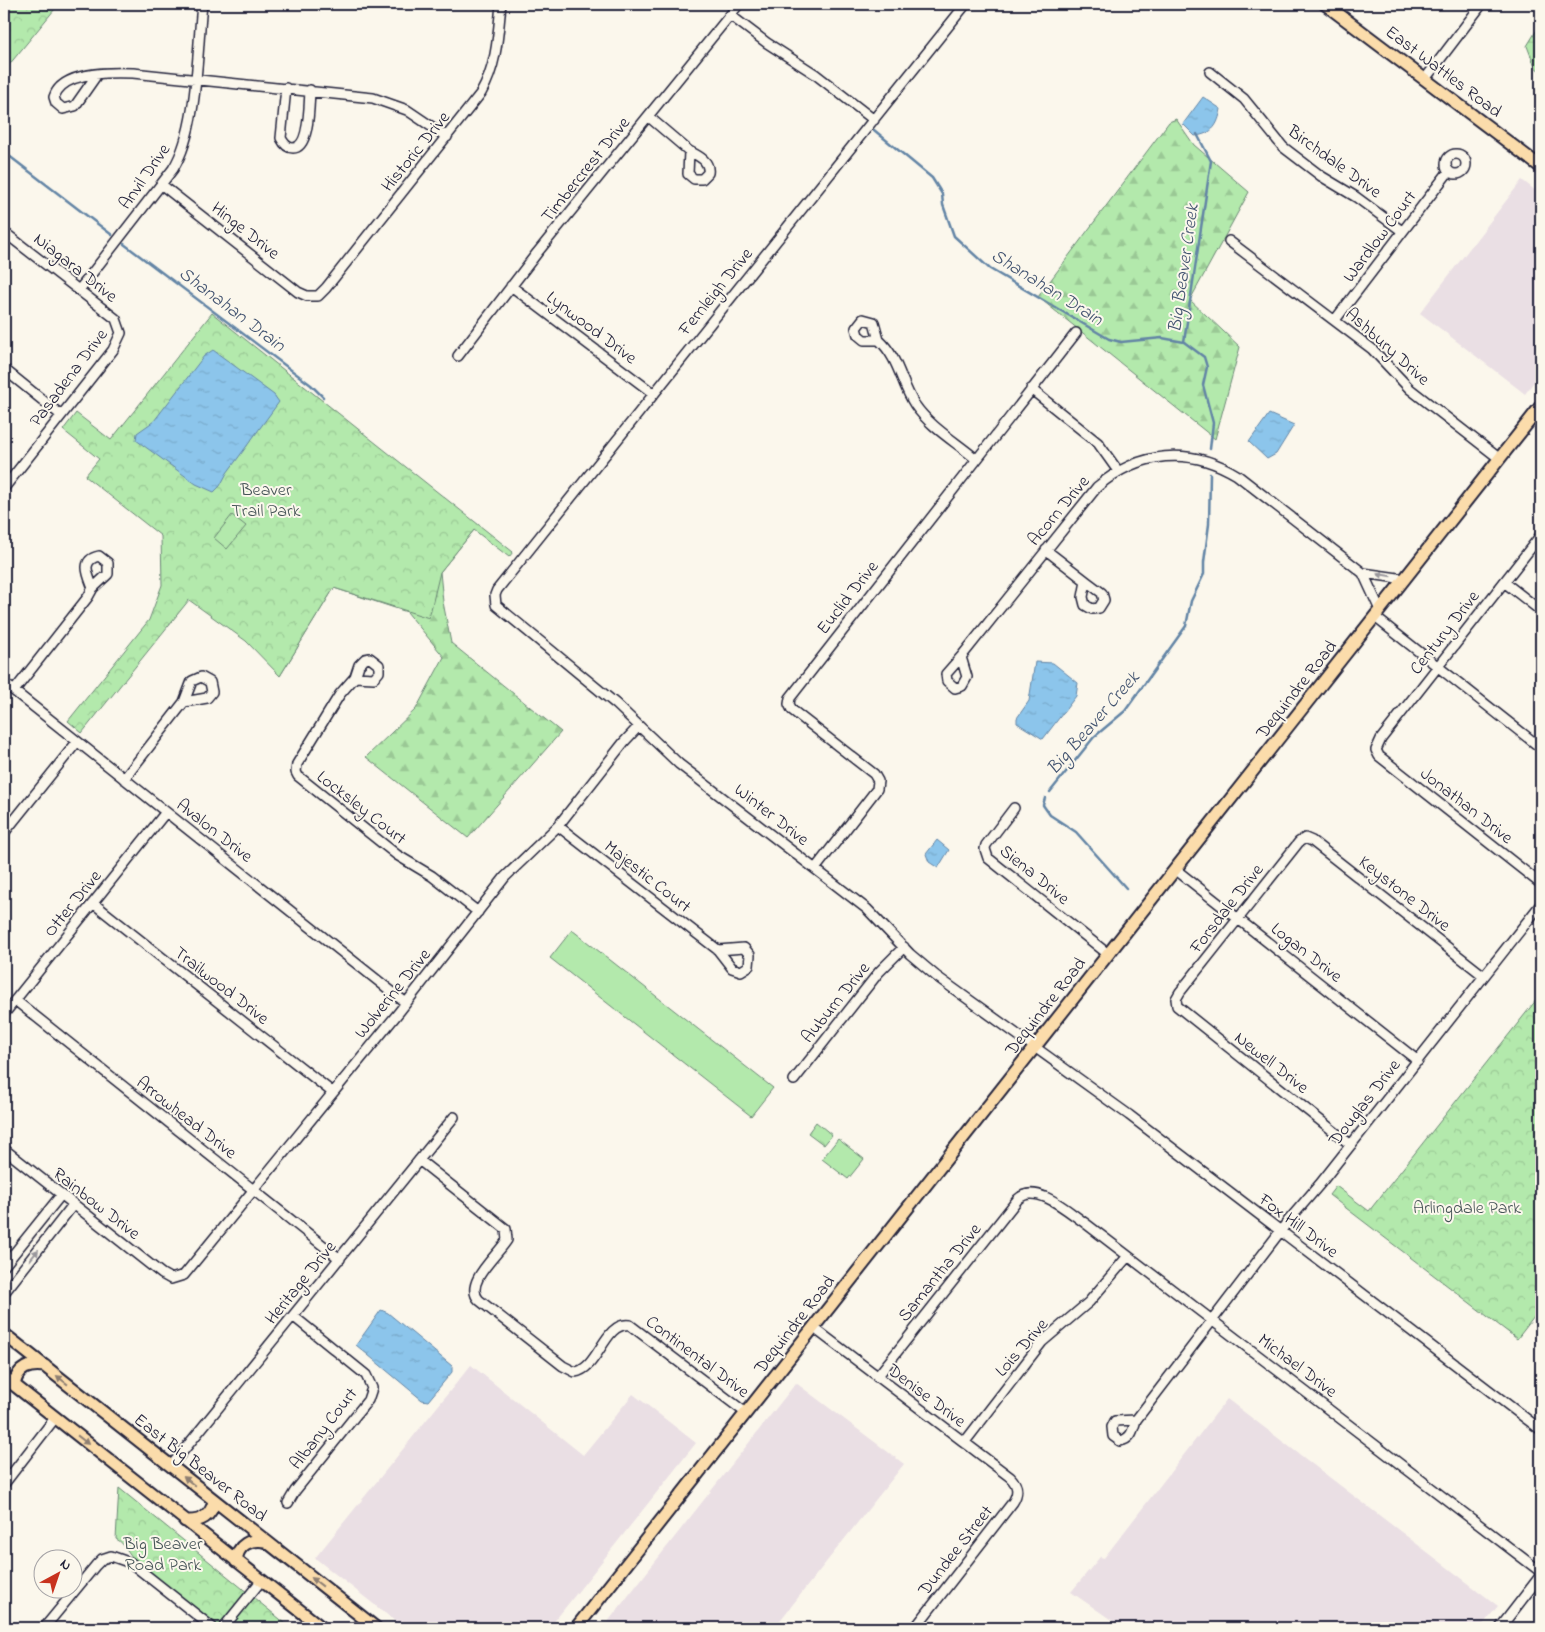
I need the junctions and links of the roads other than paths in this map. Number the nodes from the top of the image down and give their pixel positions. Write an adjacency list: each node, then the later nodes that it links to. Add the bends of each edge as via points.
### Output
1 (202, 4): 10 (street, Anvil Drive)
2 (501, 4): 16 (street, Historic Drive, via 496,51 489,78)
3 (739, 4): 7 (street, Timbercrest Drive)
4 (966, 4): 15 (street, Fernleigh Drive)
5 (1325, 4): 11 (main road, East Wattles Road)
6 (1482, 4): 11 (street)
7 (730, 15): 14 (street, Timbercrest Drive); 15 (street)
8 (1210, 72): 21 (street, Birchdale Drive, via 1244,99 1283,147)
9 (96, 76): 9 (street, via 86,75 62,85 56,93 56,103 63,108 75,106); 10 (street, via 123,72)
10 (194, 79): 12 (street); 20 (street, Anvil Drive, via 186,142)
11 (1425, 79): 18 (main road, East Wattles Road)
12 (286, 88): 13 (street); 13 (street, via 281,138 292,148 304,140)
13 (310, 90): 16 (street, via 383,101 419,117)
14 (649, 117): 17 (street); 24 (street, Timbercrest Drive)
15 (874, 120): 34 (street, Fernleigh Drive)
16 (447, 137): 26 (street, Historic Drive, via 326,288)
17 (689, 151)
18 (1541, 167)
19 (1449, 171): 21 (street, Wardlow Court)
20 (162, 185): 25 (street, Anvil Drive); 26 (street, Hinge Drive, via 298,292)
21 (1402, 231): 27 (street, Wardlow Court)
22 (4, 232): 25 (street, Niagara Drive)
23 (1229, 241): 27 (street, Ashbury Drive)
24 (511, 286): 31 (street, Timbercrest Drive); 34 (street, Lynwood Drive)
25 (79, 290): 28 (street, Niagara Drive, via 116,320)
26 (312, 297)
27 (1335, 320): 38 (street, Ashbury Drive, via 1376,353 1410,390)
28 (121, 333): 36 (street, Pasadena Drive, via 118,343)
29 (1076, 333): 33 (street, Euclid Drive)
30 (879, 340): 37 (street, via 892,354 910,398 922,414)
31 (458, 356)
32 (4, 369): 36 (street)
33 (1031, 390): 37 (street, Euclid Drive); 39 (street, via 1098,443)
34 (654, 394): 48 (street, Fernleigh Drive, via 497,590)
35 (1541, 406): 38 (main road, Dequindre Road)
36 (61, 415): 40 (street, Pasadena Drive)
37 (976, 458): 67 (street, Euclid Drive, via 790,698 792,710 874,774 878,781 877,789)
38 (1500, 459): 44 (main road, Dequindre Road)
39 (1118, 470): 42 (street, Acorn Drive, via 1093,491); 43 (street, Acorn Drive, via 1160,456 1185,456 1214,462 1244,480)
40 (4, 488)
41 (1541, 535): 46 (street, Century Drive)
42 (1046, 550): 45 (street); 51 (street, Acorn Drive)
43 (1364, 573): 44 (street, Acorn Drive, one-way to 43); 50 (street, Acorn Drive)
44 (1405, 579): 50 (main road, Dequindre Road)
45 (1086, 581)
46 (1504, 582): 49 (street); 52 (street, Century Drive)
47 (93, 588): 55 (street)
48 (495, 600): 57 (street, Winter Drive, via 503,613)
49 (1541, 611)
50 (1378, 613): 52 (street); 68 (main road, Dequindre Road)
51 (961, 657)
52 (1438, 666): 59 (street); 60 (street, Century Drive, via 1381,738)
53 (355, 677): 72 (street, Locksley Court, via 340,694 297,764 298,776 397,855 432,876)
54 (4, 683): 55 (street, Avalon Drive)
55 (14, 691): 58 (street, Avalon Drive)
56 (184, 702): 61 (street)
57 (639, 726): 64 (street, Wolverine Drive); 67 (street, Winter Drive, via 679,764)
58 (77, 742): 61 (street, Avalon Drive); 65 (street)
59 (1541, 748)
60 (1376, 750): 69 (street, Jonathan Drive, via 1379,756)
61 (124, 779): 63 (street, Avalon Drive)
62 (1014, 808): 76 (street, Siena Drive, via 986,844 988,858)
63 (166, 812): 70 (street, Otter Drive); 79 (street, Avalon Drive)
64 (558, 826): 72 (street, Wolverine Drive, via 516,865); 75 (street, Majestic Court)
65 (4, 833)
66 (1305, 838): 73 (street, Forsdale Drive); 77 (street, Keystone Drive, via 1317,844)
67 (815, 868): 74 (street, Winter Drive, via 874,915)
68 (1176, 869): 73 (street, Logan Drive); 76 (main road, Dequindre Road)
69 (1541, 884)
70 (93, 903): 78 (street, Otter Drive); 85 (street, Trailwood Drive)
71 (1541, 904): 77 (street, Douglas Drive)
72 (478, 912): 79 (street, Wolverine Drive)
73 (1238, 918): 80 (street, Forsdale Drive, via 1180,992); 83 (street, Logan Drive)
74 (904, 947): 82 (street, Winter Drive, via 917,961); 84 (street, Auburn Drive, via 879,972)
75 (718, 950)
76 (1108, 954): 82 (main road, Dequindre Road)
77 (1484, 976): 83 (street, Douglas Drive)
78 (15, 1000): 81 (street, Otter Drive); 90 (street, Arrowhead Drive)
79 (406, 1002): 85 (street, Wolverine Drive)
80 (1176, 1002): 87 (street, Newell Drive, via 1183,1012)
81 (4, 1014)
82 (1034, 1048): 94 (street, Fox Hill Drive, via 1129,1115); 103 (main road, Dequindre Road)
83 (1418, 1061): 87 (street, Douglas Drive)
84 (794, 1080)
85 (332, 1092): 90 (street, Wolverine Drive)
86 (454, 1118): 89 (street, Heritage Drive)
87 (1351, 1145): 94 (street, Douglas Drive)
88 (4, 1149): 92 (street, Rainbow Drive)
89 (419, 1160): 96 (street, Heritage Drive); 109 (street, Continental Drive, via 506,1229 507,1240 475,1282 474,1293 562,1366 574,1372 583,1369 615,1330 623,1325 630,1326)
90 (254, 1190): 96 (street, Arrowhead Drive); 99 (street, Wolverine Drive, via 189,1270 180,1278)
91 (1031, 1193): 95 (street, Michael Drive, via 1067,1210); 106 (street, Samantha Drive, via 1018,1199)
92 (61, 1195): 93 (street, Rainbow Drive); 97 (street)
93 (73, 1205): 98 (street, one-way to 93); 99 (street, Rainbow Drive)
94 (1281, 1232): 102 (street, Douglas Drive); 112 (street, Fox Hill Drive)
95 (1128, 1256): 102 (street, Michael Drive); 113 (street, Lois Drive, via 1089,1302 1042,1342)
96 (340, 1259): 101 (street, Heritage Drive)
97 (6, 1263): 98 (street)
98 (22, 1270): 100 (street)
99 (171, 1279)
100 (4, 1293)
101 (293, 1316): 114 (street, Heritage Drive); 118 (street, Albany Court, via 366,1375 372,1388 368,1400)
102 (1213, 1321): 111 (street, Douglas Drive); 122 (street, Michael Drive)
103 (814, 1328): 106 (street, Denise Drive); 109 (main road, Dequindre Road)
104 (4, 1334): 105 (main road, East Big Beaver Road)
105 (45, 1366): 108 (main road, via 26,1367 18,1374); 114 (main road, East Big Beaver Road, one-way to 105)
106 (877, 1376): 113 (street, Denise Drive)
107 (4, 1377): 108 (main road)
108 (14, 1385): 110 (main road)
109 (746, 1413): 129 (main road, Dequindre Road)
110 (55, 1418): 115 (street); 119 (main road, one-way to 119)
111 (1136, 1420)
112 (1541, 1430)
113 (964, 1443): 116 (street, Denise Drive, via 1010,1477)
114 (171, 1466): 117 (main road, East Big Beaver Road, one-way to 114)
115 (4, 1484)
116 (1017, 1490): 130 (street, Dundee Street, via 1009,1508)
117 (214, 1500): 119 (main road, via 206,1517); 120 (main road, East Big Beaver Road)
118 (288, 1504)
119 (185, 1521): 121 (main road)
120 (265, 1541): 121 (main road, via 244,1544); 128 (main road, East Big Beaver Road, one-way to 120)
121 (236, 1561): 123 (main road)
122 (1541, 1573): 131 (street)
123 (261, 1581): 126 (street); 127 (main road)
124 (44, 1628): 125 (street, via 96,1565 111,1556 126,1560)
125 (213, 1628)
126 (223, 1628)
127 (322, 1628)
128 (376, 1628)
129 (576, 1628)
130 (915, 1628)
131 (1500, 1628)

